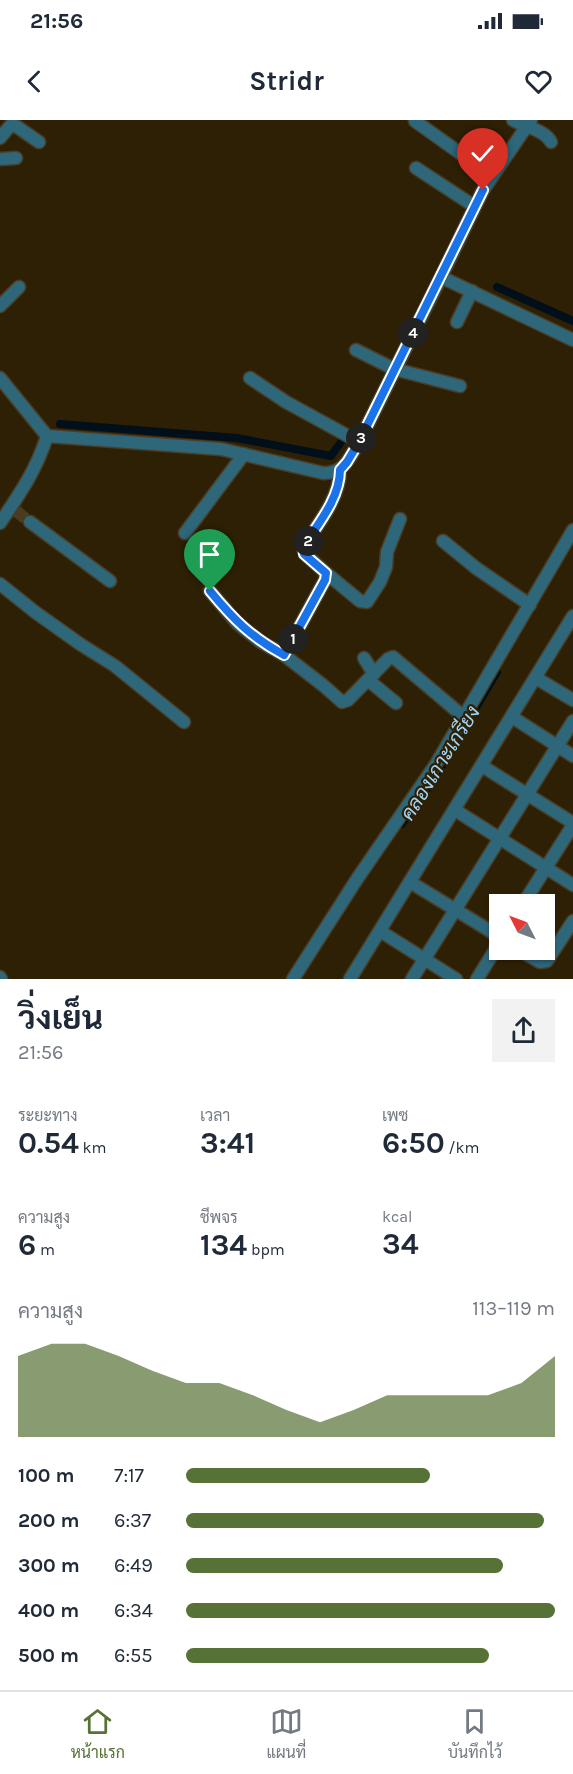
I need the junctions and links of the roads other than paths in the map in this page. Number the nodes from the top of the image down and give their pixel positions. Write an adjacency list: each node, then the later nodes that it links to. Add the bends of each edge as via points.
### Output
1 (513, 120): 3 (street)
2 (415, 121): 10 (street)
3 (528, 124): 6 (street); 10 (street)
4 (0, 138): 5 (street, via 10,126 16,126)
5 (39, 142)
6 (551, 142)
7 (16, 158): 8 (street)
8 (0, 159)
9 (416, 168): 11 (street)
10 (492, 176): 11 (street)
11 (474, 206): 12 (street)
12 (441, 277): 14 (street); 19 (street)
13 (19, 287): 15 (street)
14 (472, 291): 16 (street); 17 (street)
15 (0, 306)
16 (457, 322)
17 (573, 340)
18 (356, 350): 19 (street)
19 (394, 369): 22 (street); 24 (street)
20 (0, 378): 23 (street)
21 (250, 378): 24 (street)
22 (460, 386)
23 (47, 436): 25 (street, via 190,445); 29 (street, via 37,465)
24 (359, 442): 26 (street)
25 (244, 454): 26 (street, via 323,473); 31 (street)
26 (340, 470): 33 (street, via 340,481 330,505 303,547 304,554)
27 (400, 519): 33 (street, via 380,582 366,602)
28 (30, 522): 34 (street)
29 (0, 523)
30 (573, 530): 37 (street)
31 (185, 533)
32 (443, 541): 37 (street)
33 (326, 573): 40 (street)
34 (110, 581)
35 (0, 584): 49 (street, via 114,666)
36 (210, 591): 40 (street, via 237,623)
37 (530, 605): 46 (street)
38 (573, 616): 39 (street)
39 (569, 632): 43 (street)
40 (284, 655): 42 (street, via 342,702)
41 (364, 658): 42 (street)
42 (371, 677): 45 (street); 46 (street, via 393,657)
43 (536, 678): 44 (street); 47 (street)
44 (573, 700)
45 (396, 703)
46 (464, 717): 69 (street)
47 (512, 717): 50 (street); 52 (street)
48 (573, 721): 50 (street)
49 (184, 723)
50 (558, 746): 51 (street); 53 (street)
51 (573, 756)
52 (482, 766): 53 (street); 54 (street)
53 (528, 795): 55 (street); 56 (street)
54 (455, 810): 56 (street); 58 (street)
55 (573, 824): 57 (street)
56 (500, 838): 57 (street); 61 (street)
57 (546, 868): 59 (street); 60 (street)
58 (410, 882): 61 (street); 63 (street)
59 (573, 885)
60 (529, 894)
61 (456, 910): 64 (street); 66 (street)
62 (573, 921): 65 (street)
63 (380, 932): 66 (street); 68 (street)
64 (489, 932)
65 (555, 949)
66 (425, 959): 70 (street); 71 (street)
67 (489, 959): 72 (street)
68 (355, 977)
69 (293, 979)
70 (412, 979)
71 (456, 979)
72 (477, 979)

